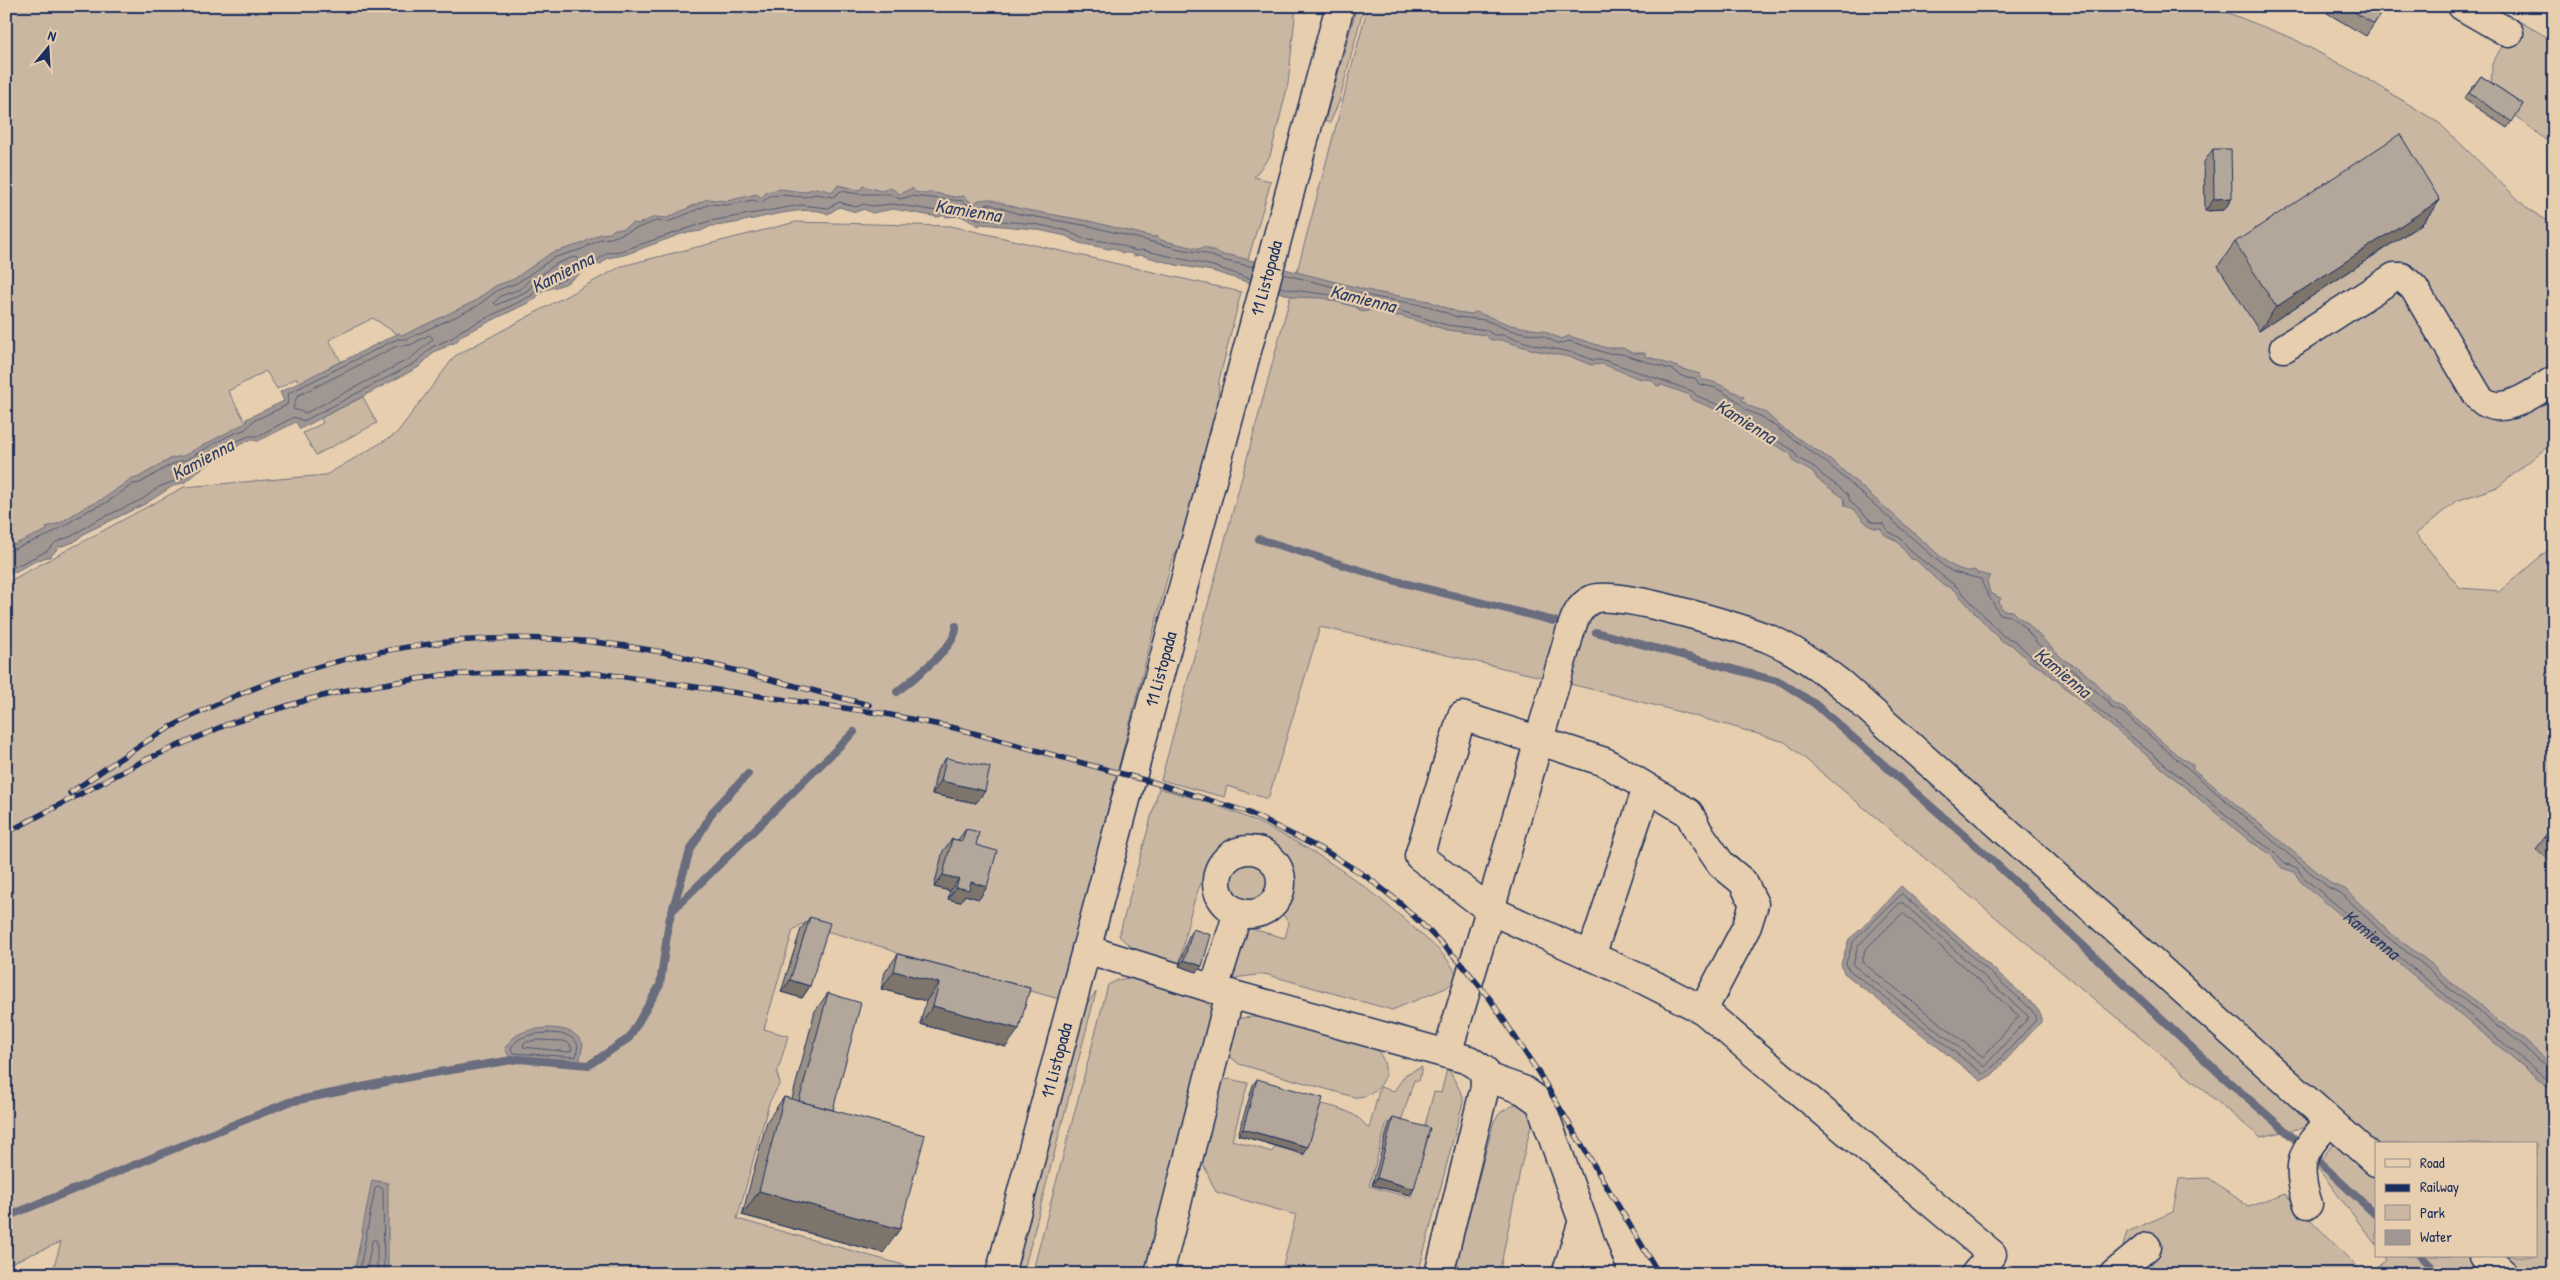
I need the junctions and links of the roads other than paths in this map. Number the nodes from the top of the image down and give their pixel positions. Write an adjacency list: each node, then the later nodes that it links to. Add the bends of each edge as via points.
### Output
1 (1330, 6): 5 (street, 11 Listopada)
2 (1340, 6): 5 (street, 11 Listopada)
3 (2462, 6): 4 (street)
4 (2509, 33)
5 (1324, 64): 12 (street, 11 Listopada)
6 (2284, 348): 7 (street, via 2394,277 2402,277 2414,288 2481,400 2492,406 2505,406)
7 (2546, 385)
8 (1539, 740): 9 (street, via 1604,762); 10 (street); 10 (street, via 1462,716 1419,856); 18 (street, via 1575,618 1592,599 1626,598 1767,638 1818,666 1841,684)
9 (1647, 788): 13 (street); 15 (street, via 1689,813 1721,864 1743,882 1754,904 1747,926)
10 (1490, 910): 13 (street); 16 (street)
11 (1238, 912): 14 (street)
12 (1086, 949): 14 (street); 24 (street, 11 Listopada)
13 (1591, 956): 15 (street)
14 (1222, 991): 16 (street); 25 (street)
15 (1703, 1010): 29 (street, via 1992,1254)
16 (1448, 1054): 17 (street, via 1478,1064)
17 (1486, 1077): 21 (street, via 1523,1090 1540,1102); 26 (street)
18 (2330, 1122): 19 (street); 20 (street, via 2313,1138 2304,1153 2300,1173)
19 (2375, 1161)
20 (2308, 1204)
21 (1583, 1221): 27 (street); 28 (street)
22 (2148, 1247): 30 (street)
23 (2486, 1258): 31 (street)
24 (1000, 1274)
25 (1159, 1274)
26 (1439, 1274)
27 (1566, 1274)
28 (1602, 1274)
29 (1975, 1274)
30 (2114, 1274)
31 (2504, 1274)

